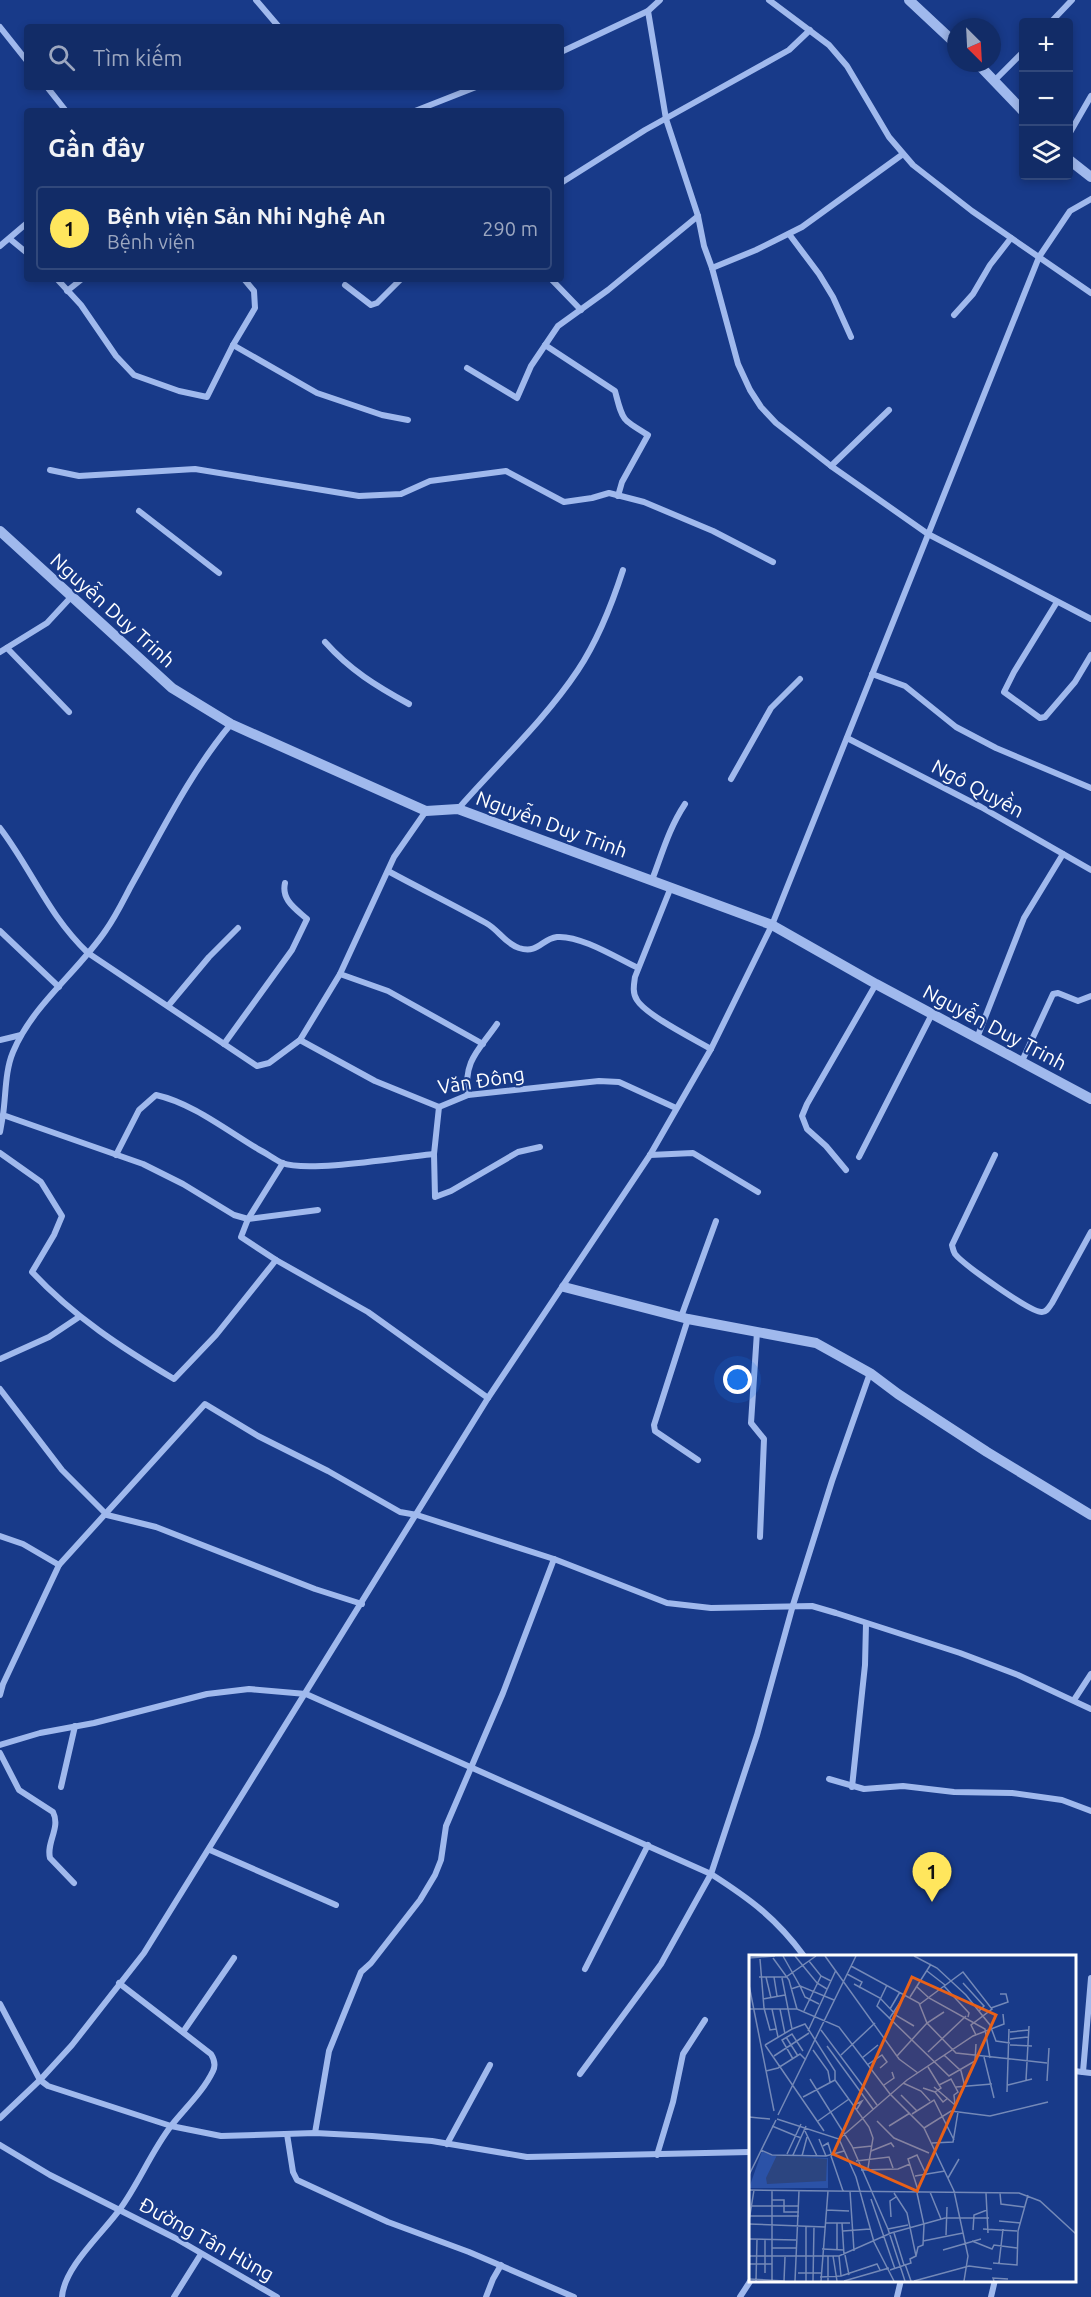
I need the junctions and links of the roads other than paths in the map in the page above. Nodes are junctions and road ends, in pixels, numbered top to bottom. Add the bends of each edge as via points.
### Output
1 (256, 0) edge
2 (660, 0) edge
3 (769, 0) edge
4 (909, 0) edge
5 (1072, 0) edge
6 (648, 11) junction
7 (1055, 18) edge
8 (276, 24) edge
9 (0, 27) edge
10 (810, 30) junction
11 (947, 36) edge
12 (564, 51) edge
13 (1019, 55) edge
14 (24, 57) edge
15 (987, 72) edge
16 (995, 80) junction
17 (49, 90) edge
18 (468, 90) edge
19 (1091, 96) edge
20 (1019, 107) edge
21 (64, 108) edge
22 (423, 108) edge
23 (666, 119) junction
24 (1073, 127) edge
25 (903, 154) junction
26 (1073, 163) edge
27 (1091, 177) edge
28 (564, 181) edge
29 (1091, 199) edge
30 (698, 216) junction
31 (24, 226) edge
32 (789, 234) junction
33 (1011, 238) junction
34 (10, 239) junction
35 (0, 246) edge
36 (24, 251) edge
37 (1039, 257) junction
38 (712, 268) junction
39 (60, 282) edge
40 (78, 282) edge
41 (246, 282) edge
42 (397, 282) edge
43 (554, 282) edge
44 (345, 285) dead end
45 (67, 291) junction
46 (1091, 293) edge
47 (581, 310) junction
48 (954, 315) dead end
49 (851, 337) dead end
50 (233, 345) junction
51 (545, 345) junction
52 (467, 368) dead end
53 (890, 410) dead end
54 (408, 420) dead end
55 (831, 466) junction
56 (50, 470) dead end
57 (618, 495) junction
58 (139, 511) dead end
59 (0, 531) edge
60 (928, 534) junction
61 (773, 562) dead end
62 (623, 570) dead end
63 (219, 573) dead end
64 (72, 596) junction
65 (1057, 602) junction
66 (1091, 619) edge
67 (325, 642) dead end
68 (7, 648) junction
69 (0, 652) edge
70 (1091, 655) edge
71 (872, 675) junction
72 (800, 679) dead end
73 (409, 704) dead end
74 (69, 712) dead end
75 (231, 724) junction
76 (847, 738) junction
77 (731, 779) dead end
78 (1091, 788) edge
79 (685, 804) dead end
80 (458, 809) junction
81 (426, 811) junction
82 (0, 829) edge
83 (1063, 854) junction
84 (1091, 870) edge
85 (388, 871) junction
86 (652, 880) junction
87 (285, 883) dead end
88 (671, 887) junction
89 (772, 925) junction
90 (238, 928) dead end
91 (0, 931) edge
92 (88, 953) junction
93 (638, 968) junction
94 (340, 974) junction
95 (876, 984) junction
96 (58, 987) junction
97 (1091, 996) edge
98 (168, 1006) junction
99 (932, 1014) junction
100 (497, 1024) dead end
101 (21, 1035) junction
102 (977, 1038) junction
103 (0, 1040) edge
104 (300, 1040) junction
105 (224, 1044) junction
106 (483, 1044) junction
107 (711, 1049) junction
108 (1022, 1061) junction
109 (468, 1095) junction
110 (1091, 1099) edge
111 (439, 1107) junction
112 (676, 1108) junction
113 (3, 1115) junction
114 (0, 1132) edge
115 (540, 1147) dead end
116 (0, 1153) edge
117 (434, 1154) junction
118 (116, 1155) junction
119 (650, 1155) junction
120 (995, 1155) dead end
121 (859, 1157) dead end
122 (283, 1163) junction
123 (846, 1170) dead end
124 (758, 1192) dead end
125 (318, 1210) dead end
126 (248, 1219) junction
127 (716, 1221) dead end
128 (1091, 1233) edge
129 (276, 1260) junction
130 (564, 1287) junction
131 (79, 1317) junction
132 (685, 1318) junction
133 (757, 1332) junction
134 (0, 1359) edge
135 (870, 1373) junction
136 (0, 1389) edge
137 (488, 1398) junction
138 (698, 1460) dead end
139 (107, 1515) junction
140 (417, 1515) junction
141 (1091, 1515) edge
142 (0, 1536) edge
143 (760, 1536) dead end
144 (554, 1559) junction
145 (59, 1565) junction
146 (362, 1604) junction
147 (793, 1605) junction
148 (866, 1624) junction
149 (1091, 1674) edge
150 (0, 1694) edge
151 (306, 1694) junction
152 (1074, 1700) junction
153 (1091, 1709) edge
154 (75, 1726) junction
155 (0, 1745) edge
156 (0, 1753) edge
157 (471, 1767) junction
158 (829, 1779) dead end
159 (61, 1787) dead end
160 (852, 1787) junction
161 (1091, 1811) edge
162 (648, 1845) junction
163 (210, 1850) junction
164 (711, 1874) junction
165 (74, 1883) dead end
166 (336, 1905) dead end
167 (803, 1955) edge
168 (234, 1958) dead end
169 (585, 1969) dead end
170 (1091, 1978) edge
171 (119, 1983) junction
172 (0, 2004) edge
173 (705, 2020) dead end
174 (183, 2032) junction
175 (490, 2065) dead end
176 (1076, 2071) edge
177 (1083, 2072) junction
178 (1091, 2073) edge
179 (580, 2074) dead end
180 (40, 2080) junction
181 (0, 2118) edge
182 (171, 2126) junction
183 (315, 2133) junction
184 (287, 2134) junction
185 (447, 2144) junction
186 (0, 2145) edge
187 (749, 2152) edge
188 (657, 2155) junction
189 (121, 2209) junction
190 (201, 2254) junction
191 (501, 2265) junction
192 (750, 2282) edge
193 (901, 2282) edge
194 (995, 2282) edge
195 (62, 2297) edge
196 (174, 2297) edge
197 (277, 2297) edge
198 (486, 2297) edge
199 (574, 2297) edge
200 (740, 2297) edge
201 (897, 2297) edge
202 (991, 2297) edge

1 - 8 street
2 - 6 street
3 - 10 street
4 - 11 street
5 - 7 street
6 - 12 street
6 - 23 street
9 - 14 street
10 - 23 street via 789,50
10 - 25 street via 847,66
13 - 16 street
15 - 16 street
16 - 20 street
17 - 21 street
18 - 22 street
19 - 24 street
23 - 28 street
23 - 30 street
25 - 32 street
25 - 33 street via 945,191
26 - 27 street
29 - 37 street via 1070,211
30 - 38 street
30 - 47 street
31 - 34 street
32 - 38 street
32 - 49 street via 833,297
33 - 37 street
33 - 48 street
34 - 35 street
34 - 36 street
37 - 46 street
37 - 60 street
38 - 55 street via 738,364 750,390 776,423
39 - 45 street
40 - 45 street
41 - 50 street via 254,291 255,308
42 - 44 street via 371,305
43 - 47 street
45 - 50 street via 88,313 116,356 142,379 207,397
47 - 51 street via 558,326
50 - 54 street via 317,393
51 - 52 street via 517,398
51 - 57 street via 615,391 622,417 648,435
53 - 55 street
55 - 60 street
56 - 57 street via 79,476 195,469 359,496 401,494 430,481 506,471 564,502 609,493
57 - 61 street via 713,531
58 - 63 street
59 - 64 street, Nguyễn Duy Trinh
60 - 65 street
60 - 71 street
62 - 80 street via 579,669
64 - 68 street via 47,623
64 - 75 street, Nguyễn Duy Trinh via 172,688
65 - 66 street
65 - 70 street via 1004,692 1032,715 1044,717 1075,682
67 - 73 street via 370,683
68 - 69 street
68 - 74 street
71 - 76 street
71 - 78 street via 905,686 956,727 996,748
72 - 77 street via 771,708
75 - 81 street, Nguyễn Duy Trinh
75 - 92 street via 196,771 106,929
76 - 83 street, Ngô Quyền
76 - 89 street
79 - 86 street via 658,858
80 - 81 street, Nguyễn Duy Trinh
80 - 86 street, Nguyễn Duy Trinh
81 - 85 street
82 - 92 street via 53,913
83 - 84 street, Ngô Quyền
83 - 102 street via 1024,918
85 - 93 street via 489,925 517,947 532,950 552,938 574,939
85 - 94 street
86 - 88 street, Nguyễn Duy Trinh
87 - 105 street via 286,900 307,919 292,950
88 - 89 street, Nguyễn Duy Trinh
88 - 93 street
89 - 95 street, Nguyễn Duy Trinh
89 - 107 street
90 - 98 street
91 - 96 street
92 - 96 street
92 - 98 street
93 - 107 street via 634,993 637,1001
94 - 104 street
94 - 106 street via 388,991
95 - 99 street, Nguyễn Duy Trinh
95 - 123 street via 802,1116 807,1129
96 - 101 street
97 - 108 street via 1078,1001 1053,994
98 - 105 street
99 - 102 street, Nguyễn Duy Trinh
99 - 121 street
100 - 106 street
101 - 103 street
101 - 113 street via 8,1069
102 - 108 street, Nguyễn Duy Trinh
104 - 105 street via 269,1063 257,1066
104 - 111 street, Văn Đông via 375,1081
106 - 109 street via 467,1067
107 - 112 street
108 - 110 street, Nguyễn Duy Trinh
109 - 111 street, Văn Đông
109 - 112 street, Văn Đông via 619,1082
111 - 117 street
112 - 119 street
113 - 114 street
113 - 118 street
115 - 117 street via 518,1152 435,1197
116 - 131 street via 41,1182 62,1216 32,1272
117 - 122 street via 302,1166
118 - 122 street via 139,1110 156,1095 189,1108
118 - 126 street via 164,1173 221,1208
119 - 124 street via 693,1153
119 - 130 street
120 - 128 street via 952,1245 963,1261 1015,1299 1043,1312 1048,1310
122 - 126 street
125 - 126 street
126 - 129 street via 241,1237
127 - 132 street
129 - 131 street via 216,1335 174,1379
129 - 137 street via 368,1311
130 - 132 street
130 - 137 street
131 - 134 street via 49,1337
132 - 133 street
132 - 138 street via 654,1425 655,1431
133 - 135 street via 816,1343
133 - 143 street via 751,1423 764,1439
135 - 141 street via 987,1452
135 - 147 street
136 - 139 street via 62,1470
137 - 140 street
139 - 140 street via 206,1404 400,1512
139 - 145 street
139 - 146 street via 156,1527
140 - 144 street
140 - 146 street
142 - 145 street
144 - 147 street via 667,1603 734,1608
144 - 157 street
145 - 150 street
146 - 151 street
147 - 148 street via 812,1606
147 - 164 street via 757,1735
148 - 152 street via 970,1656
148 - 160 street
149 - 152 street
151 - 154 street via 249,1689 207,1694
151 - 157 street
151 - 163 street
152 - 153 street
154 - 155 street
154 - 159 street
156 - 165 street via 19,1790 53,1812 57,1826 50,1858
157 - 162 street
157 - 183 street via 446,1827 441,1860 429,1887 361,1972 329,2051
158 - 160 street
160 - 161 street via 1012,1793 1062,1800
162 - 164 street
162 - 169 street
163 - 166 street
163 - 171 street via 144,1953
164 - 167 street via 772,1919
164 - 179 street via 661,1964
168 - 174 street
170 - 177 street
171 - 174 street
171 - 180 street
172 - 180 street
173 - 188 street via 683,2054
174 - 182 street via 211,2054 214,2068
175 - 185 street
176 - 177 street
177 - 178 street
180 - 181 street
180 - 182 street via 89,2101
182 - 184 street via 221,2136
182 - 189 street
183 - 184 street
183 - 185 street
184 - 191 street via 297,2180 388,2222
185 - 188 street via 527,2157
186 - 189 street, Đường Tân Hùng via 50,2175
187 - 188 street
189 - 190 street, Đường Tân Hùng
189 - 195 street via 78,2262 62,2289
190 - 196 street
190 - 197 street, Đường Tân Hùng
191 - 198 street
191 - 199 street
192 - 200 street
193 - 201 street
194 - 202 street

